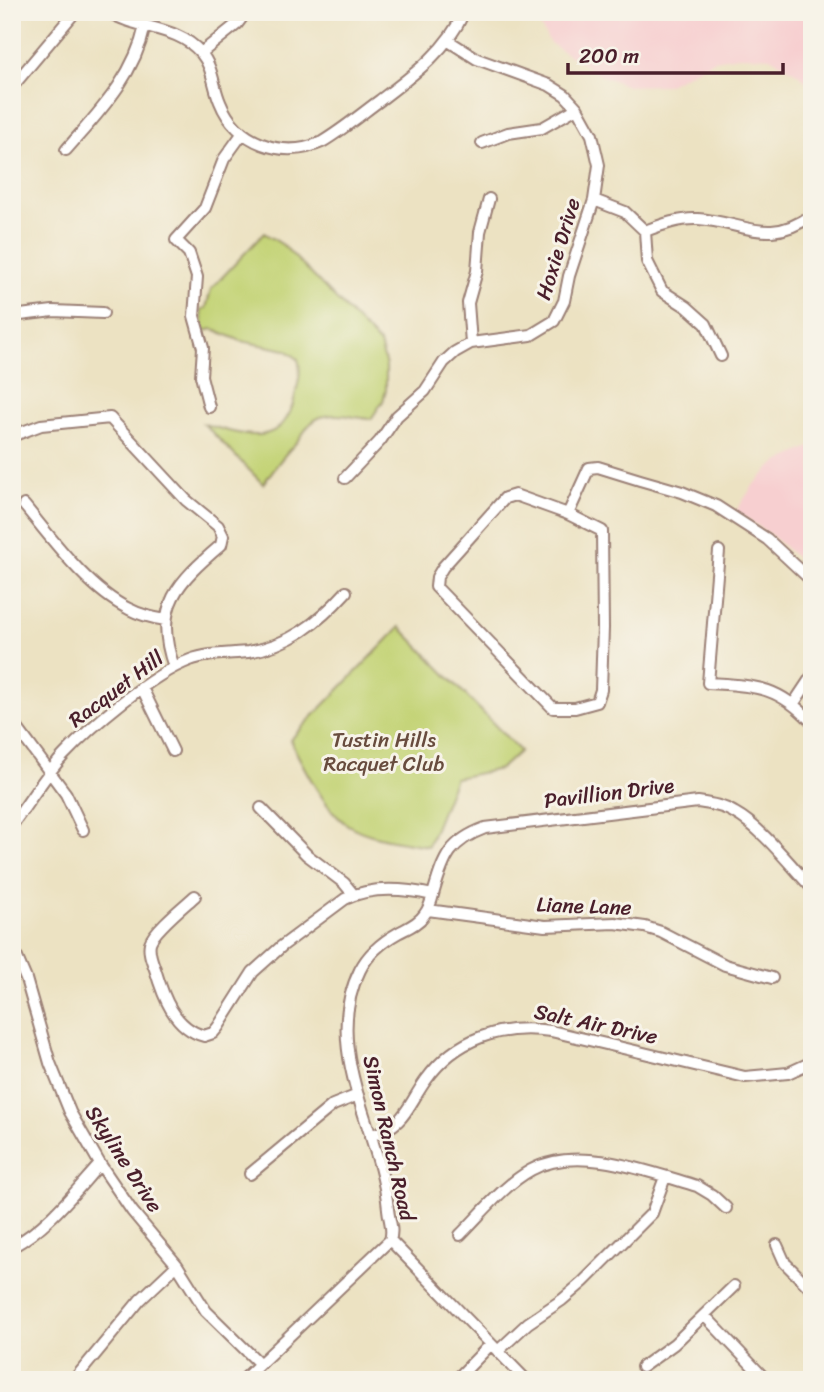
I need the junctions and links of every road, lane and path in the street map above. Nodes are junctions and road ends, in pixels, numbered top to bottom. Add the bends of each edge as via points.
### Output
1 (75, 12) edge
2 (109, 12) edge
3 (246, 12) edge
4 (458, 12) edge
5 (464, 12) edge
6 (145, 26) junction
7 (447, 40) junction
8 (201, 52) junction
9 (12, 87) edge
10 (577, 108) junction
11 (242, 134) junction
12 (481, 143) dead end
13 (66, 150) dead end
14 (489, 199) dead end
15 (594, 200) junction
16 (812, 215) edge
17 (645, 231) junction
18 (103, 313) dead end
19 (12, 316) edge
20 (471, 343) junction
21 (721, 356) dead end
22 (209, 407) dead end
23 (12, 436) edge
24 (345, 478) dead end
25 (23, 505) dead end
26 (568, 514) junction
27 (719, 551) dead end
28 (812, 581) edge
29 (346, 592) dead end
30 (166, 620) junction
31 (174, 667) junction
32 (812, 676) edge
33 (142, 688) junction
34 (794, 703) junction
35 (12, 721) edge
36 (812, 722) edge
37 (173, 751) dead end
38 (50, 773) junction
39 (261, 808) dead end
40 (12, 825) edge
41 (83, 830) dead end
42 (812, 888) edge
43 (353, 894) junction
44 (433, 895) junction
45 (195, 896) dead end
46 (428, 910) junction
47 (12, 946) edge
48 (772, 978) dead end
49 (812, 1062) edge
50 (358, 1095) junction
51 (370, 1136) junction
52 (100, 1164) junction
53 (250, 1174) dead end
54 (665, 1177) junction
55 (726, 1208) dead end
56 (460, 1235) dead end
57 (390, 1240) junction
58 (776, 1245) dead end
59 (12, 1247) edge
60 (177, 1265) junction
61 (734, 1286) dead end
62 (812, 1290) edge
63 (705, 1315) junction
64 (494, 1347) junction
65 (259, 1363) junction
66 (642, 1367) dead end
67 (74, 1380) edge
68 (243, 1380) edge
69 (456, 1380) edge
70 (526, 1380) edge
71 (766, 1380) edge

1 - 9 street
2 - 6 street
3 - 8 street
4 - 7 street
5 - 7 street
6 - 8 street via 179,36
6 - 13 street via 137,55 119,88
7 - 10 street, Hoxie Drive via 477,59 549,85
7 - 11 street via 411,76 314,146 276,149
8 - 11 street via 226,116
10 - 12 street via 542,128
10 - 15 street, Hoxie Drive via 592,135 598,165
11 - 22 street via 224,159 205,208 176,240 189,253 197,277 194,316 203,348 201,376
14 - 20 street via 468,303
15 - 17 street via 625,212
15 - 20 street, Hoxie Drive via 565,301 554,321 531,335
16 - 17 street via 774,232 694,219
17 - 21 street via 647,261 662,291 706,324
18 - 19 street via 53,311
20 - 24 street, Hoxie Drive via 443,362 425,391 397,416
23 - 30 street via 41,425 110,418 186,500 218,526 221,544 180,584
25 - 30 street via 107,594 132,611
26 - 26 street via 601,531 601,690 597,702 553,708 436,587 436,577 505,498 515,495
26 - 28 street via 589,468 598,467 716,506 767,539
27 - 34 street via 708,683 757,687
29 - 31 street, Racquet Hill via 307,629 281,644 193,658
30 - 31 street
31 - 33 street, Racquet Hill
32 - 34 street
33 - 37 street
33 - 38 street, Racquet Hill via 78,742
34 - 36 street
35 - 38 street
38 - 40 street, Racquet Hill
38 - 41 street
39 - 43 street
42 - 44 street, Pavillion Drive via 736,813 698,802 476,831 446,854
43 - 44 street via 407,890
43 - 45 street via 265,959 218,1027 204,1036 189,1029 169,1007 150,953 150,942 158,931
44 - 46 street, Pavillion Drive
46 - 48 street, Liane Lane via 545,926 615,923 645,927 725,965
46 - 50 street, Simon Ranch Road via 376,949 354,984 348,1039
47 - 52 street, Skyline Drive via 69,1112
49 - 51 street, Salt Air Drive via 788,1073 745,1077 551,1031 503,1030 474,1039 450,1054 426,1079 400,1121
50 - 51 street, Simon Ranch Road
50 - 53 street via 333,1105
51 - 57 street, Simon Ranch Road via 384,1182 393,1231
52 - 59 street via 37,1231
52 - 60 street, Skyline Drive
54 - 55 street via 697,1186
54 - 56 street via 576,1157 555,1161 517,1180
54 - 64 street via 652,1213 583,1282
57 - 64 street
57 - 65 street
58 - 62 street via 785,1263
60 - 65 street, Skyline Drive via 206,1311
60 - 67 street via 140,1300
61 - 63 street
63 - 66 street
63 - 71 street
64 - 69 street
64 - 70 street
65 - 68 street

